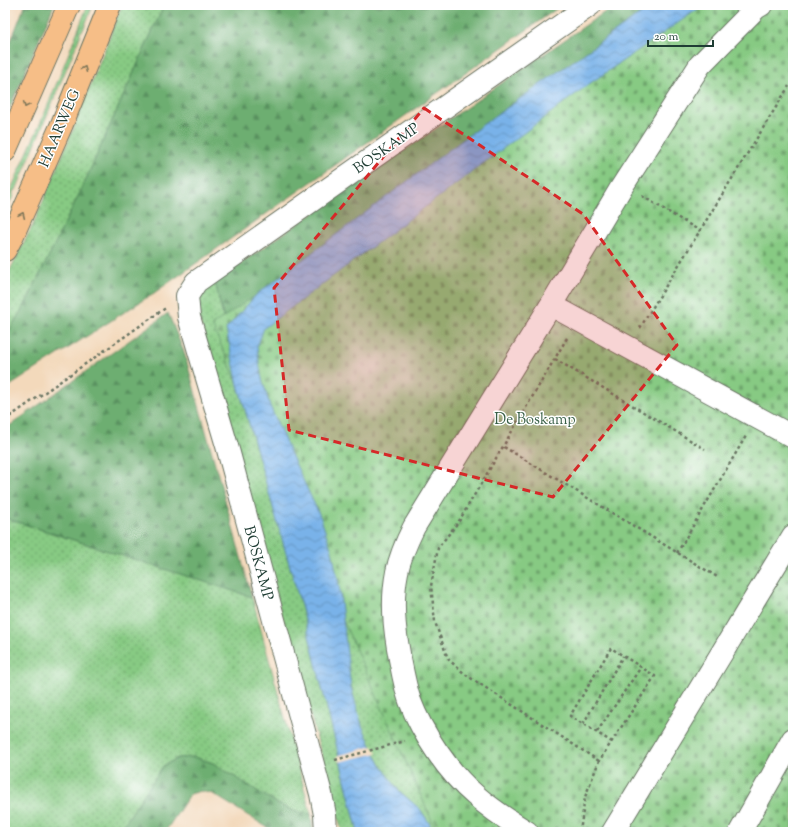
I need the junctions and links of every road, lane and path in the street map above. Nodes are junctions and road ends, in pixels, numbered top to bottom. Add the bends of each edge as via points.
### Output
1 (69, 5) edge
2 (110, 5) edge
3 (590, 5) edge
4 (761, 5) edge
5 (789, 86) dead end
6 (5, 151) edge
7 (623, 184) junction
8 (700, 231) junction
9 (5, 250) edge
10 (187, 296) junction
11 (551, 305) junction
12 (578, 320) junction
13 (628, 347) junction
14 (555, 359) junction
15 (757, 418) junction
16 (5, 420) edge
17 (793, 438) edge
18 (504, 447) junction
19 (705, 449) dead end
20 (793, 536) edge
21 (678, 553) junction
22 (719, 578) dead end
23 (623, 656) junction
24 (641, 667) junction
25 (583, 724) junction
26 (597, 732) junction
27 (793, 739) edge
28 (612, 742) junction
29 (381, 748) dead end
30 (332, 760) dead end
31 (599, 761) junction
32 (793, 823) edge
33 (326, 832) edge
34 (527, 832) edge
35 (580, 832) edge
36 (613, 832) edge
37 (740, 832) edge
38 (787, 832) edge

1 -> 6 main road
9 -> 2 main road, HAARWEG via 62,124
3 - 10 street, BOSKAMP via 196,282
4 - 7 street via 700,65
5 - 8 path
7 - 8 path
7 - 11 street
8 - 13 path
10 - 16 path via 172,303
10 - 33 street, BOSKAMP via 189,317 227,446 321,794
11 - 12 street
11 - 34 street via 414,526 397,572 393,608 396,642 409,700 426,735 446,764 474,795
12 - 13 street
12 - 14 path
13 - 15 street
14 - 18 path
14 - 19 path
15 - 17 street
15 - 21 path
18 - 21 path
18 - 31 path via 459,521 438,548 431,586 436,622 448,659 466,676
20 - 36 street
21 - 22 path
23 - 24 path
23 - 25 path
23 - 25 path via 611,648 574,709 570,716
24 - 26 path
24 - 28 path via 655,676
25 - 26 path
26 - 28 path
27 - 37 street
28 - 31 path
29 - 30 path
31 - 35 path via 585,796
32 - 38 path

